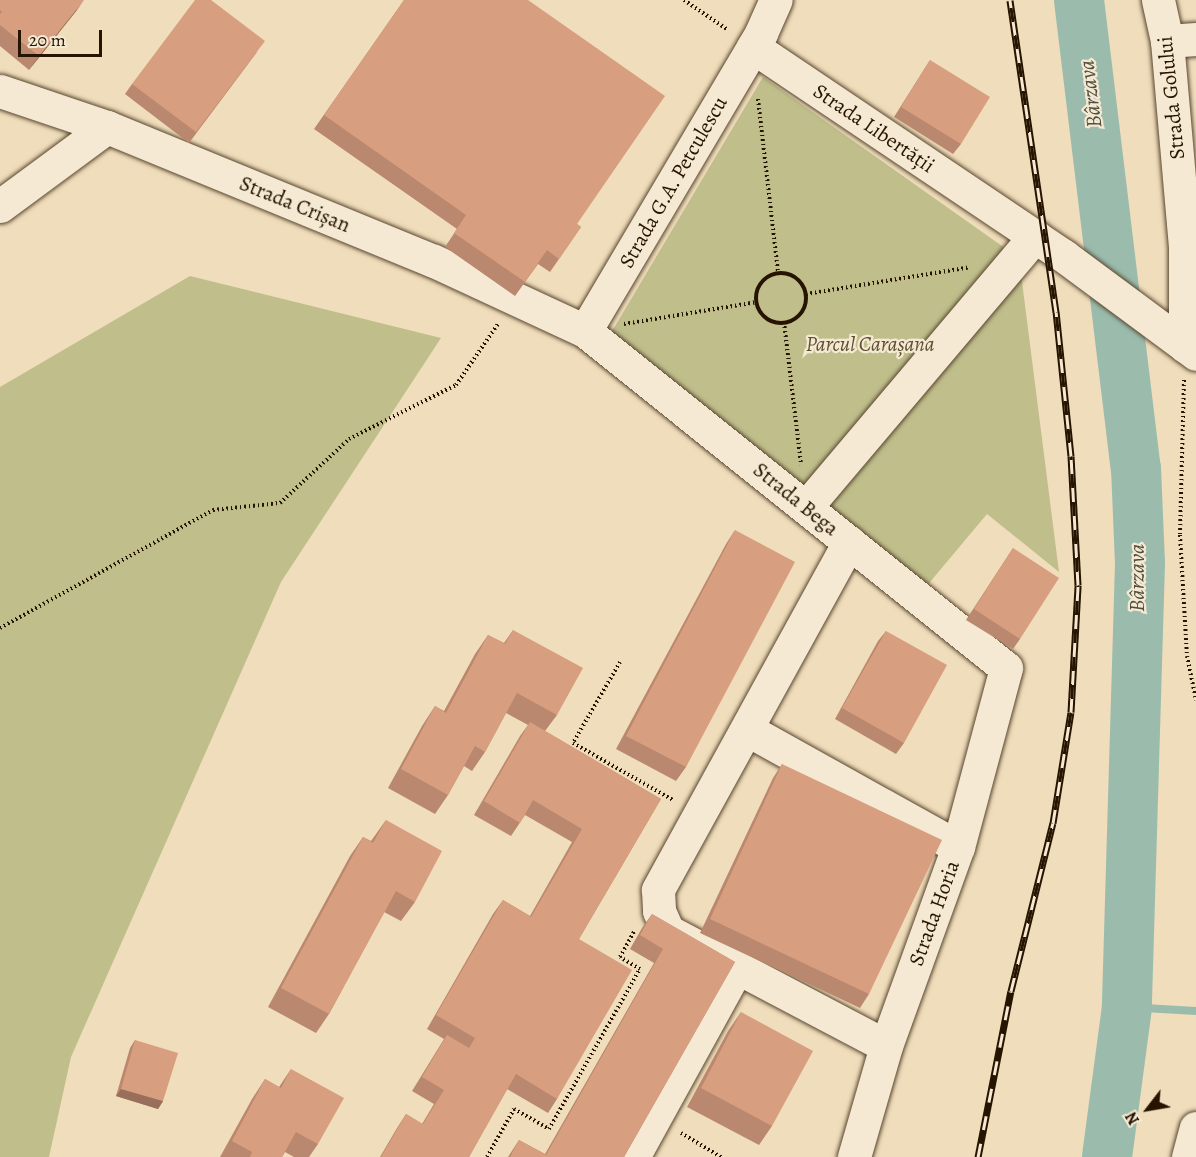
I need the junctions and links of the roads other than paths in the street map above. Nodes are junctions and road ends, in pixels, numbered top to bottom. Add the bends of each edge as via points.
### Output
1 (776, 0) edge
2 (1158, 0) edge
3 (757, 40) junction
4 (1181, 40) edge
5 (0, 91) edge
6 (108, 127) junction
7 (0, 206) edge
8 (1025, 248) junction
9 (585, 331) junction
10 (1184, 344) edge
11 (806, 507) junction
12 (849, 542) junction
13 (1006, 668) joint
14 (747, 730) junction
15 (958, 847) junction
16 (737, 968) junction
17 (886, 1046) junction
18 (1196, 1128) edge
19 (633, 1157) edge
20 (854, 1157) edge
21 (1188, 1157) edge

1 - 3 street, Strada G.A. Petculescu
2 - 4 street, Strada Golului
3 - 8 street, Strada Libertății
3 - 9 street, Strada G.A. Petculescu
4 - 10 street, Strada Golului
5 - 6 street, Strada Crișan
6 - 7 street
6 - 9 street, Strada Crișan via 434,261
8 - 10 street, Strada Libertății via 1064,256
8 - 11 street
9 - 11 street, Strada Bega
11 - 12 street, Strada Bega
12 - 13 street, Strada Bega
12 - 14 street
13 - 15 street, Strada Horia
14 - 15 street
14 - 16 street via 658,890 659,911 668,931
15 - 17 street, Strada Horia
16 - 17 street
16 - 19 street
17 - 20 street, Strada Horia
18 - 21 street

